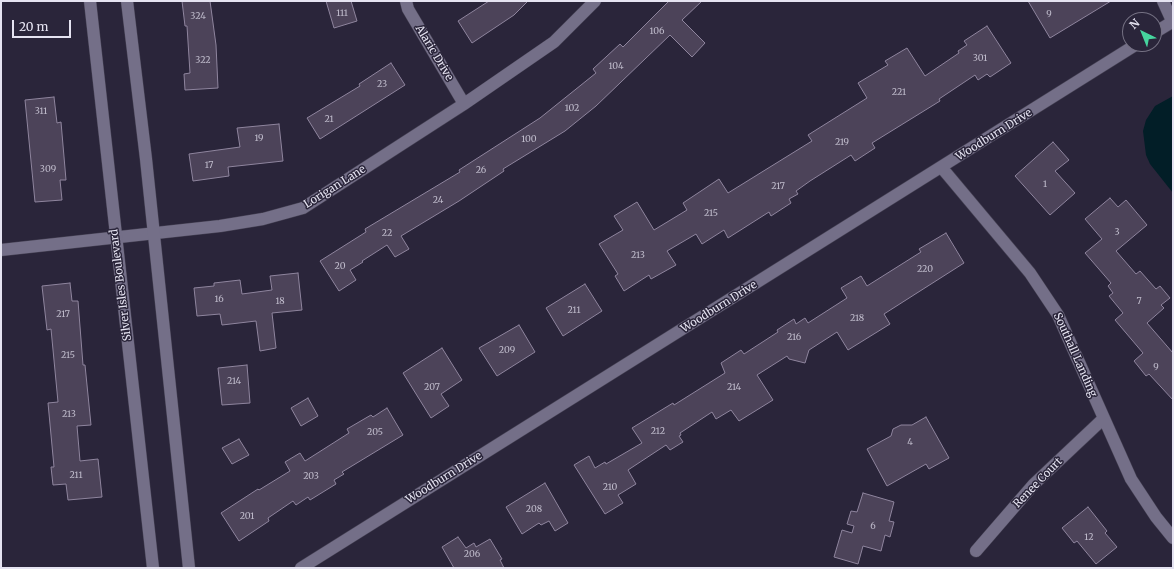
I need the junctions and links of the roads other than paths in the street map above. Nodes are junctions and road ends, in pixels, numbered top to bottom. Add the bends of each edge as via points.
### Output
1 (90, 1) edge
2 (127, 1) edge
3 (406, 1) edge
4 (595, 1) edge
5 (1163, 1) edge
6 (1173, 22) edge
7 (1162, 28) edge
8 (1124, 52) edge
9 (464, 104) junction
10 (942, 168) junction
11 (153, 235) junction
12 (116, 238) junction
13 (1, 250) edge
14 (1104, 419) junction
15 (1173, 538) edge
16 (976, 551) dead end
17 (153, 568) edge
18 (189, 568) edge
19 (301, 568) edge

1 - 12 street, Silver Isles Boulevard
2 - 11 street
3 - 9 street, Alaric Drive via 408,9
4 - 9 street, Lorigan Lane via 554,42
5 - 6 street
6 - 7 street
8 - 10 street, Woodburn Drive
9 - 11 street, Lorigan Lane via 303,208 263,219
10 - 14 street, Southall Landing via 1030,273 1058,315
10 - 19 street, Woodburn Drive
11 - 12 street, Lorigan Lane
11 - 18 street
12 - 13 street, Lorigan Lane
12 - 17 street, Silver Isles Boulevard
14 - 15 street, Southall Landing via 1131,479
14 - 16 street, Renee Court via 1034,484

